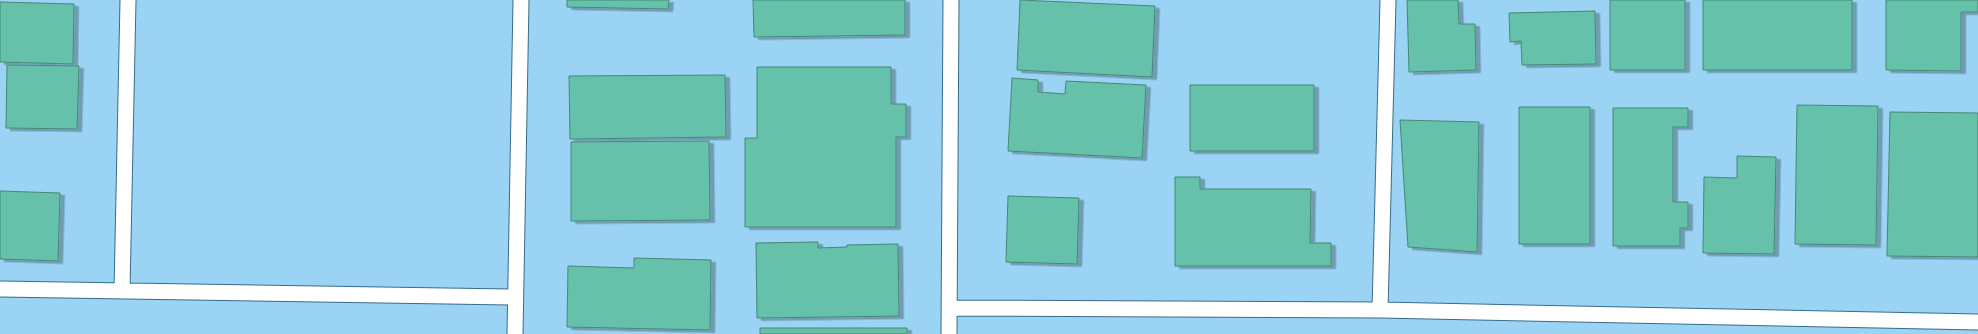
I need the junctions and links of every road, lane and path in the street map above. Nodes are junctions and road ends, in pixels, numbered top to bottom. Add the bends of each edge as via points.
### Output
1 (128, 0) edge
2 (521, 0) edge
3 (951, 0) edge
4 (1388, 0) edge
5 (0, 289) edge
6 (122, 290) junction
7 (515, 297) junction
8 (950, 308) junction
9 (1380, 310) junction
10 (1978, 322) edge
11 (515, 334) edge
12 (949, 334) edge

1 - 6 lane
2 - 7 lane
3 - 8 lane
4 - 9 lane
5 - 6 lane
6 - 7 lane
7 - 11 lane
8 - 9 lane
8 - 12 lane
9 - 10 lane

